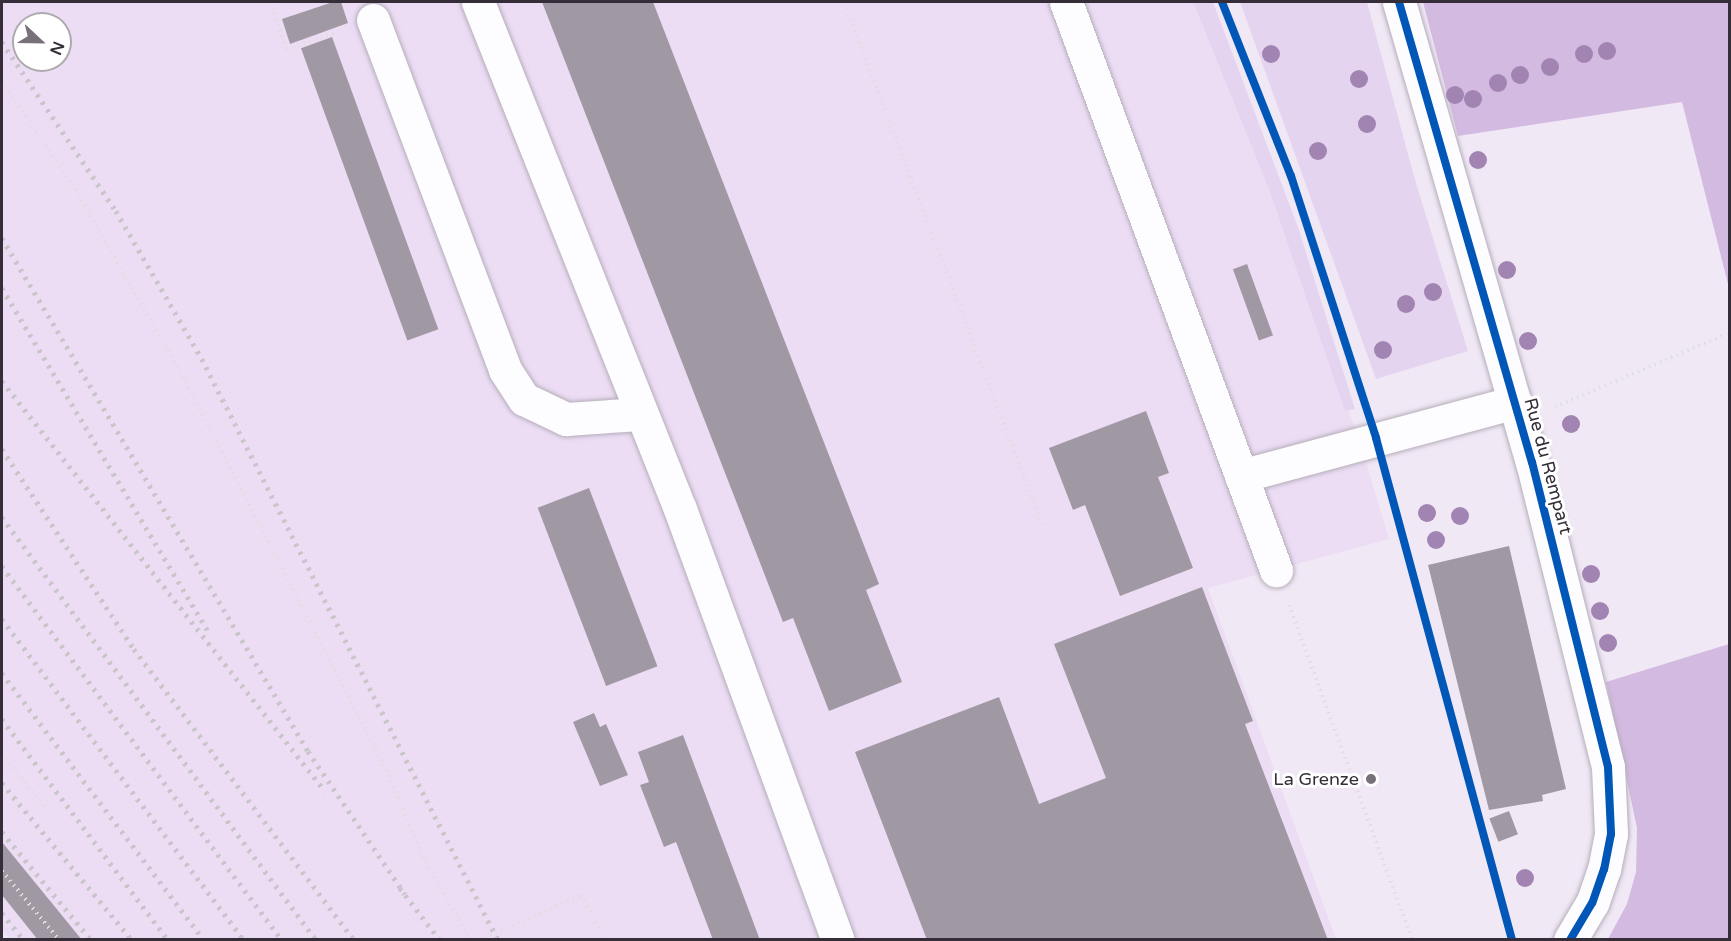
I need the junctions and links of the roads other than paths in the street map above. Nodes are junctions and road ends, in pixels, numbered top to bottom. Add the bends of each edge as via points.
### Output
1 (478, 2) edge
2 (1066, 2) edge
3 (1399, 2) edge
4 (373, 20) road end
5 (1517, 412) junction
6 (640, 414) junction
7 (1241, 476) junction
8 (1276, 570) road end
9 (838, 939) edge
10 (1570, 939) edge

1 - 6 street
2 - 7 street
3 - 5 street, Rue du Rempart
4 - 6 street via 506,370 524,399 566,419
5 - 7 street
5 - 10 street, Rue du Rempart via 1608,767 1611,834 1604,869 1592,903
6 - 9 street
7 - 8 street

